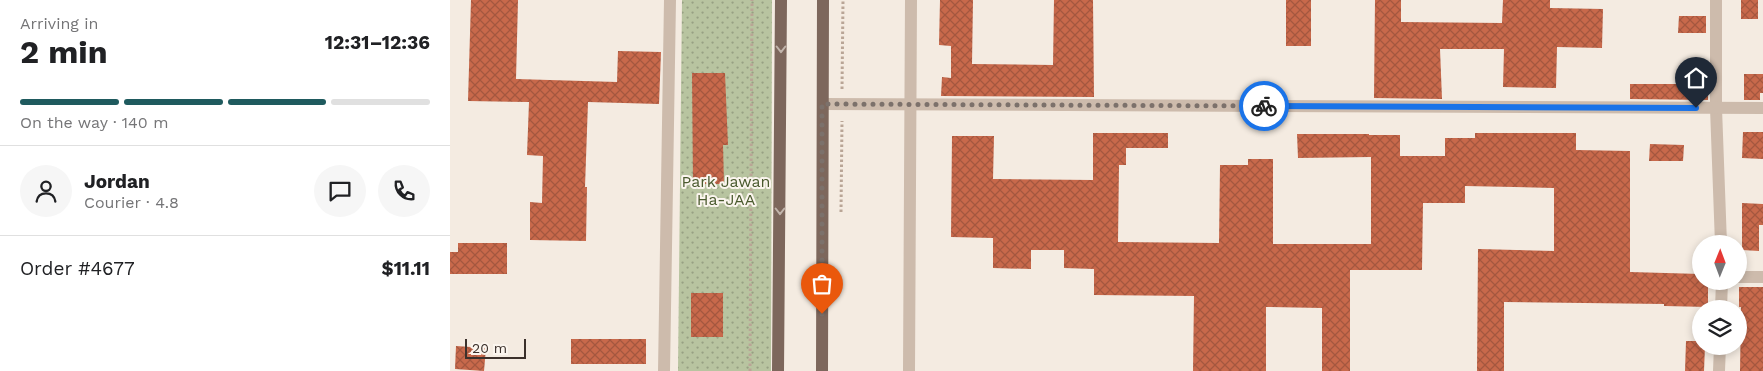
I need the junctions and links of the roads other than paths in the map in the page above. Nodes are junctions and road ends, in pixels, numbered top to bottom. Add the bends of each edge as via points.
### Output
1 (670, 0) edge
2 (781, 0) edge
3 (823, 0) edge
4 (911, 0) edge
5 (1716, 0) edge
6 (822, 104) junction
7 (911, 104) junction
8 (1716, 108) junction
9 (1763, 108) edge
10 (1721, 235) edge
11 (1748, 277) edge
12 (1763, 277) edge
13 (1720, 355) edge
14 (664, 371) edge
15 (778, 371) edge
16 (822, 371) edge
17 (909, 371) edge
18 (1720, 371) edge

1 - 14 street
2 -> 15 main road
3 - 6 main road
4 - 7 street
5 - 8 street
6 - 7 street
6 - 16 main road
7 - 8 street
7 - 17 street
8 - 9 street
8 - 10 street
11 - 12 street
13 - 18 street

